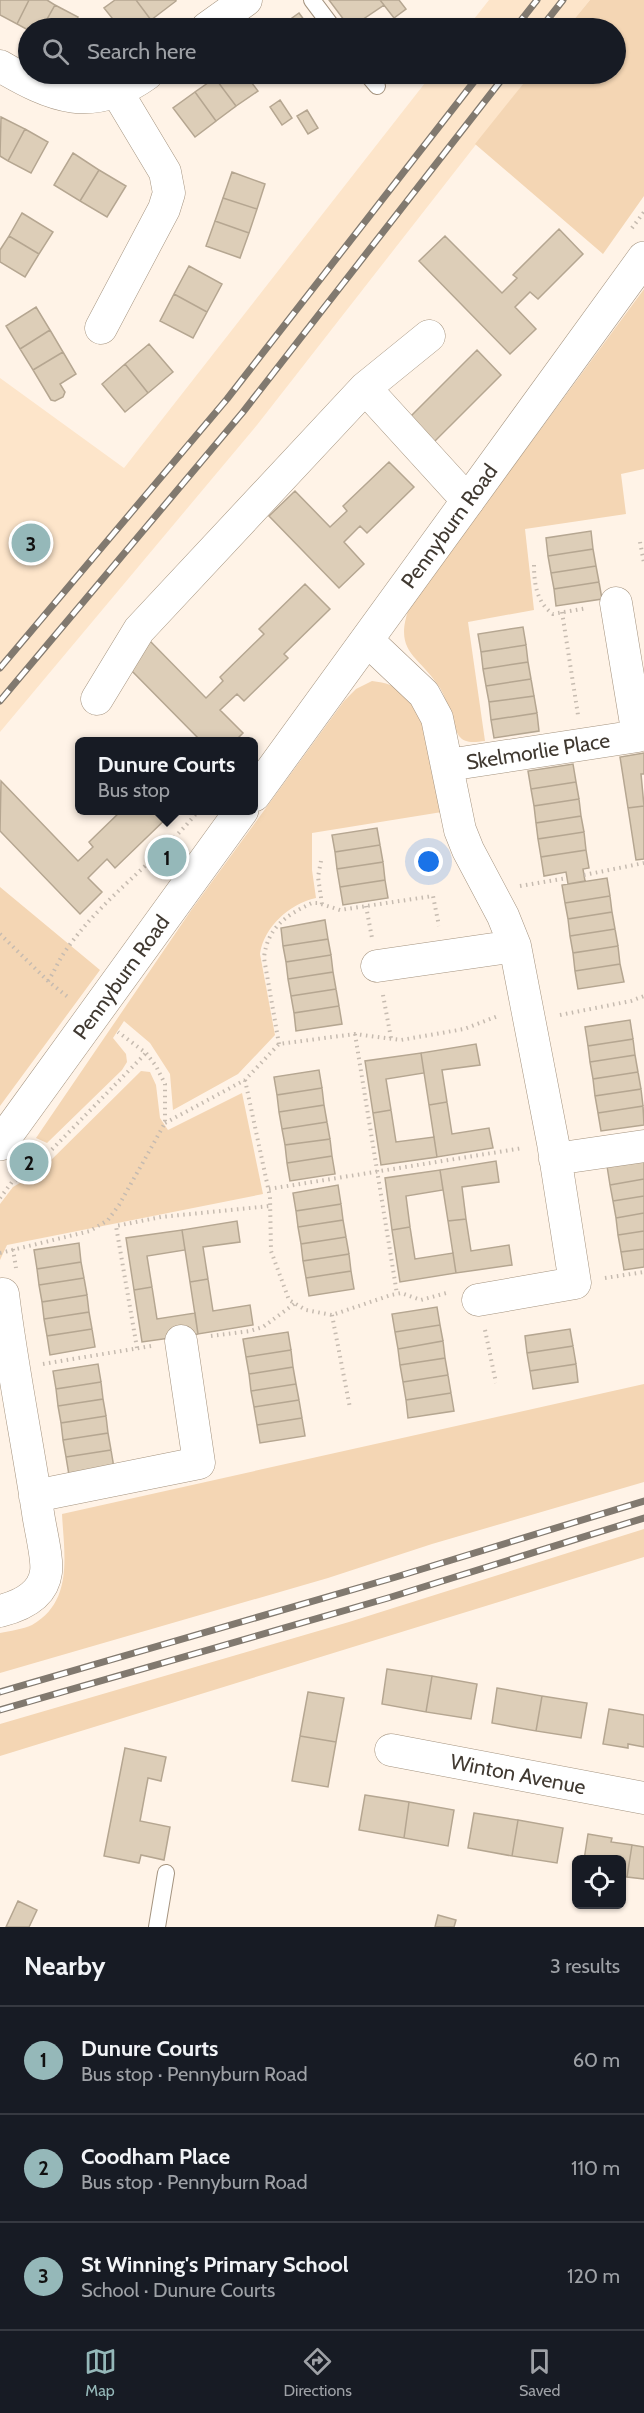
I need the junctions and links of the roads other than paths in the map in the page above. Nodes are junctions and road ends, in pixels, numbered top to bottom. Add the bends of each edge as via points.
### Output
1 (246, 0) edge
2 (312, 0) edge
3 (221, 18) edge
4 (326, 18) edge
5 (0, 66) edge
6 (18, 76) edge
7 (32, 84) edge
8 (130, 84) edge
9 (117, 92) junction
10 (644, 258) edge
11 (101, 328) dead end
12 (429, 336) dead end
13 (365, 388) junction
14 (468, 501) junction
15 (616, 603) road end
16 (367, 640) junction
17 (97, 699) dead end
18 (448, 765) junction
19 (258, 790) edge
20 (238, 815) edge
21 (515, 946) junction
22 (377, 966) dead end
23 (0, 1144) edge
24 (644, 1146) edge
25 (554, 1151) junction
26 (3, 1294) dead end
27 (478, 1300) road end
28 (181, 1341) road end
29 (35, 1496) junction
30 (0, 1611) edge
31 (391, 1750) dead end
32 (644, 1798) edge
33 (166, 1874) dead end
34 (157, 1927) edge

1 - 3 street
2 - 4 lane
5 - 6 street
7 - 9 street via 66,96 93,98
8 - 9 street
9 - 11 street via 165,172 169,193
10 - 14 street, Pennyburn Road
12 - 13 street
13 - 14 street
13 - 17 street via 138,630
14 - 16 street, Pennyburn Road
15 - 18 street, Skelmorlie Place via 638,736
16 - 18 street, Skelmorlie Place via 424,694 437,718
16 - 19 street, Pennyburn Road
18 - 21 street, Skelmorlie Place via 460,830
20 - 23 street, Pennyburn Road
21 - 22 street
21 - 25 street, Skelmorlie Place
24 - 25 street
25 - 27 street, Skelmorlie Place via 575,1283
26 - 29 street
28 - 29 street via 199,1462
29 - 30 street via 46,1573 38,1590 22,1605
31 - 32 street, Winton Avenue
33 - 34 lane

